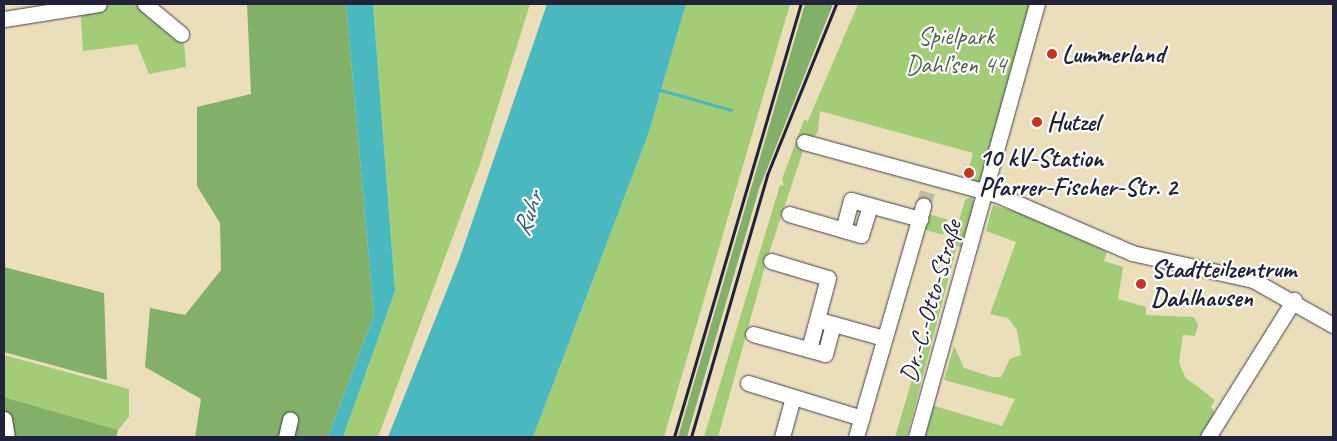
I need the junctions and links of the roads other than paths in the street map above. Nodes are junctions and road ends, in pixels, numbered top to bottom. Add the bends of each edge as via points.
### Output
1 (100, 4) edge
2 (145, 4) edge
3 (1037, 4) edge
4 (4, 19) edge
5 (180, 34) dead end
6 (804, 142) dead end
7 (988, 192) junction
8 (789, 214) dead end
9 (771, 261) dead end
10 (1294, 300) junction
11 (817, 319) junction
12 (833, 324) junction
13 (1333, 325) edge
14 (753, 334) dead end
15 (884, 338) junction
16 (809, 349) junction
17 (748, 383) dead end
18 (794, 398) junction
19 (862, 418) junction
20 (4, 419) edge
21 (290, 419) dead end
22 (7, 437) edge
23 (286, 437) edge
24 (782, 437) edge
25 (856, 437) edge
26 (916, 437) edge
27 (1208, 437) edge

1 - 4 street
2 - 5 street
3 - 7 street, Dr.-C.-Otto-Straße
6 - 7 street via 930,183
7 - 10 street via 1115,248 1253,280
7 - 26 street, Dr.-C.-Otto-Straße
8 - 15 street via 843,230 851,200 922,213
9 - 11 street via 828,278
10 - 13 street
10 - 27 street
11 - 12 street
11 - 16 street
12 - 15 street
12 - 16 street via 825,354
14 - 16 street
15 - 19 street
17 - 18 street
18 - 19 street
18 - 24 street
19 - 25 street
20 - 22 street
21 - 23 street

